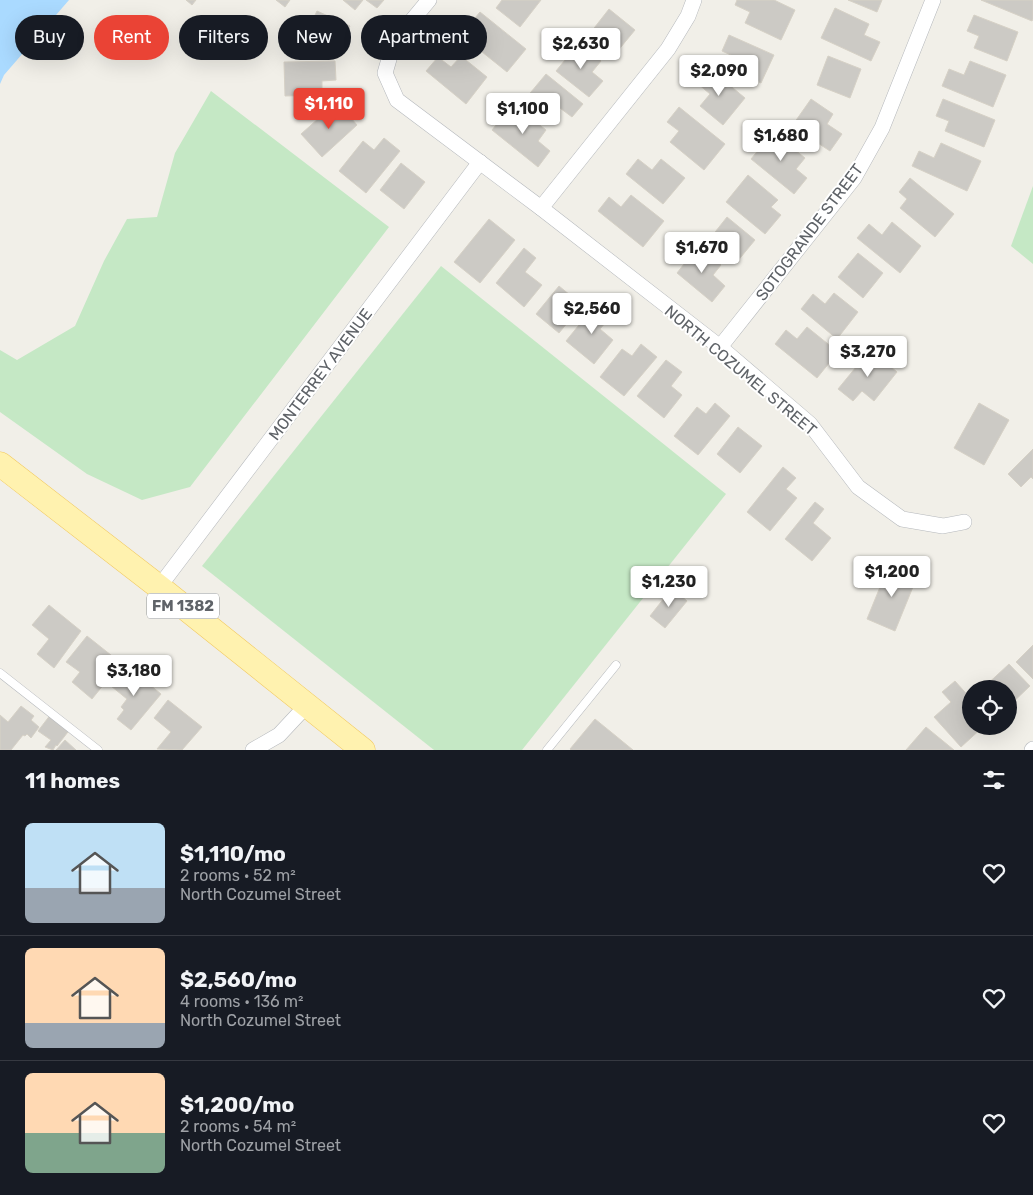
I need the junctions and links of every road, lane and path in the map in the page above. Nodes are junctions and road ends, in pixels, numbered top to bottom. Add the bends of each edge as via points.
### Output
1 (429, 0) edge
2 (694, 0) edge
3 (933, 0) edge
4 (480, 162) junction
5 (542, 208) junction
6 (720, 347) junction
7 (0, 464) edge
8 (964, 522) dead end
9 (159, 587) junction
10 (616, 665) dead end
11 (0, 673) edge
12 (306, 705) junction
13 (98, 750) edge
14 (253, 750) edge
15 (364, 750) edge
16 (547, 750) edge

1 - 4 street, NORTH COZUMEL STREET via 394,42 385,73 397,100
2 - 5 street via 668,49
3 - 6 street, SOTOGRANDE STREET via 882,128 854,178
4 - 5 street, NORTH COZUMEL STREET
4 - 9 street, MONTERREY AVENUE
5 - 6 street, NORTH COZUMEL STREET
6 - 8 street, NORTH COZUMEL STREET via 810,424 858,487 902,519 943,526
7 - 9 main road, FM 1382
9 - 12 main road, FM 1382
10 - 16 lane
11 - 13 lane
12 - 14 street via 279,734
12 - 15 main road, FM 1382

